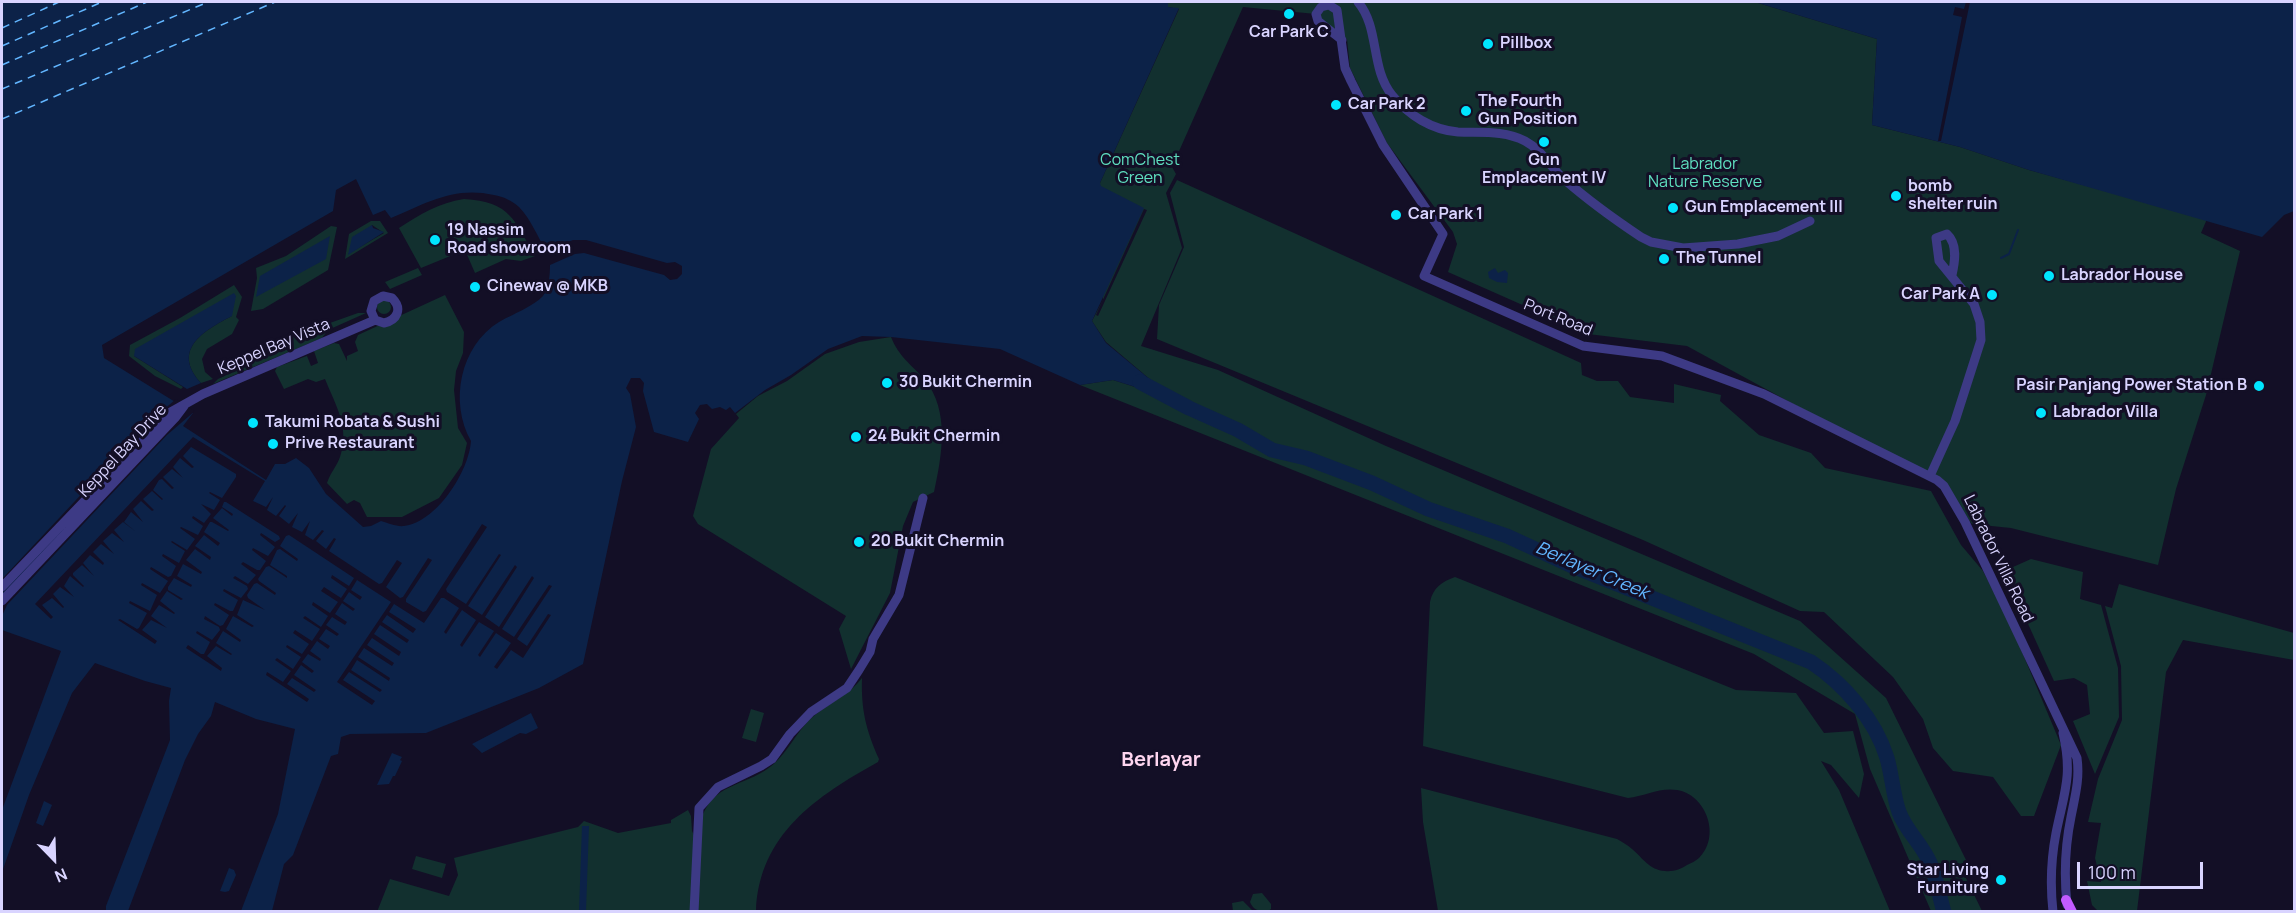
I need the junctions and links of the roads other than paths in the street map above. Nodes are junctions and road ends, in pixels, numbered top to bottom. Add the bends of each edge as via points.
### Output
1 (1358, 2) edge
2 (1338, 16) junction
3 (1326, 27) junction
4 (1342, 40) junction
5 (1810, 221) dead end
6 (1952, 275) dead end
7 (375, 320) dead end
8 (185, 405) junction
9 (1930, 476) junction
10 (923, 498) dead end
11 (2, 587) edge
12 (2, 601) edge
13 (2062, 729) junction
14 (2069, 830) junction
15 (2057, 831) junction
16 (2069, 908) edge
17 (694, 912) edge
18 (2053, 912) edge

1 - 5 street via 1368,17 1377,64 1391,94 1410,112 1432,126 1457,132 1495,133 1528,142 1562,178 1612,219 1650,242 1683,248 1738,244 1778,236
2 - 3 street via 1334,24
2 - 3 street via 1331,5 1321,7 1317,19
2 - 4 street, Port Road
3 - 4 street
4 - 9 street, Port Road via 1345,68 1372,125 1443,234 1424,276 1583,346 1662,356 1711,372
6 - 9 street via 1974,304 1981,340 1955,421
7 - 8 street, Keppel Bay Vista
8 - 11 street, Keppel Bay Drive via 150,431
8 - 12 street, Keppel Bay Drive
9 - 13 street, Labrador Villa Road via 1944,486 1965,522
10 - 17 street via 899,595 847,688 811,712 772,759 718,787 699,808
13 - 14 street, Labrador Villa Road via 2071,742 2079,774
13 - 15 street, Labrador Villa Road via 2068,785
14 - 15 street via 2065,822
14 - 16 street, Labrador Villa Road via 2065,874
15 - 18 street, Labrador Villa Road via 2050,889

